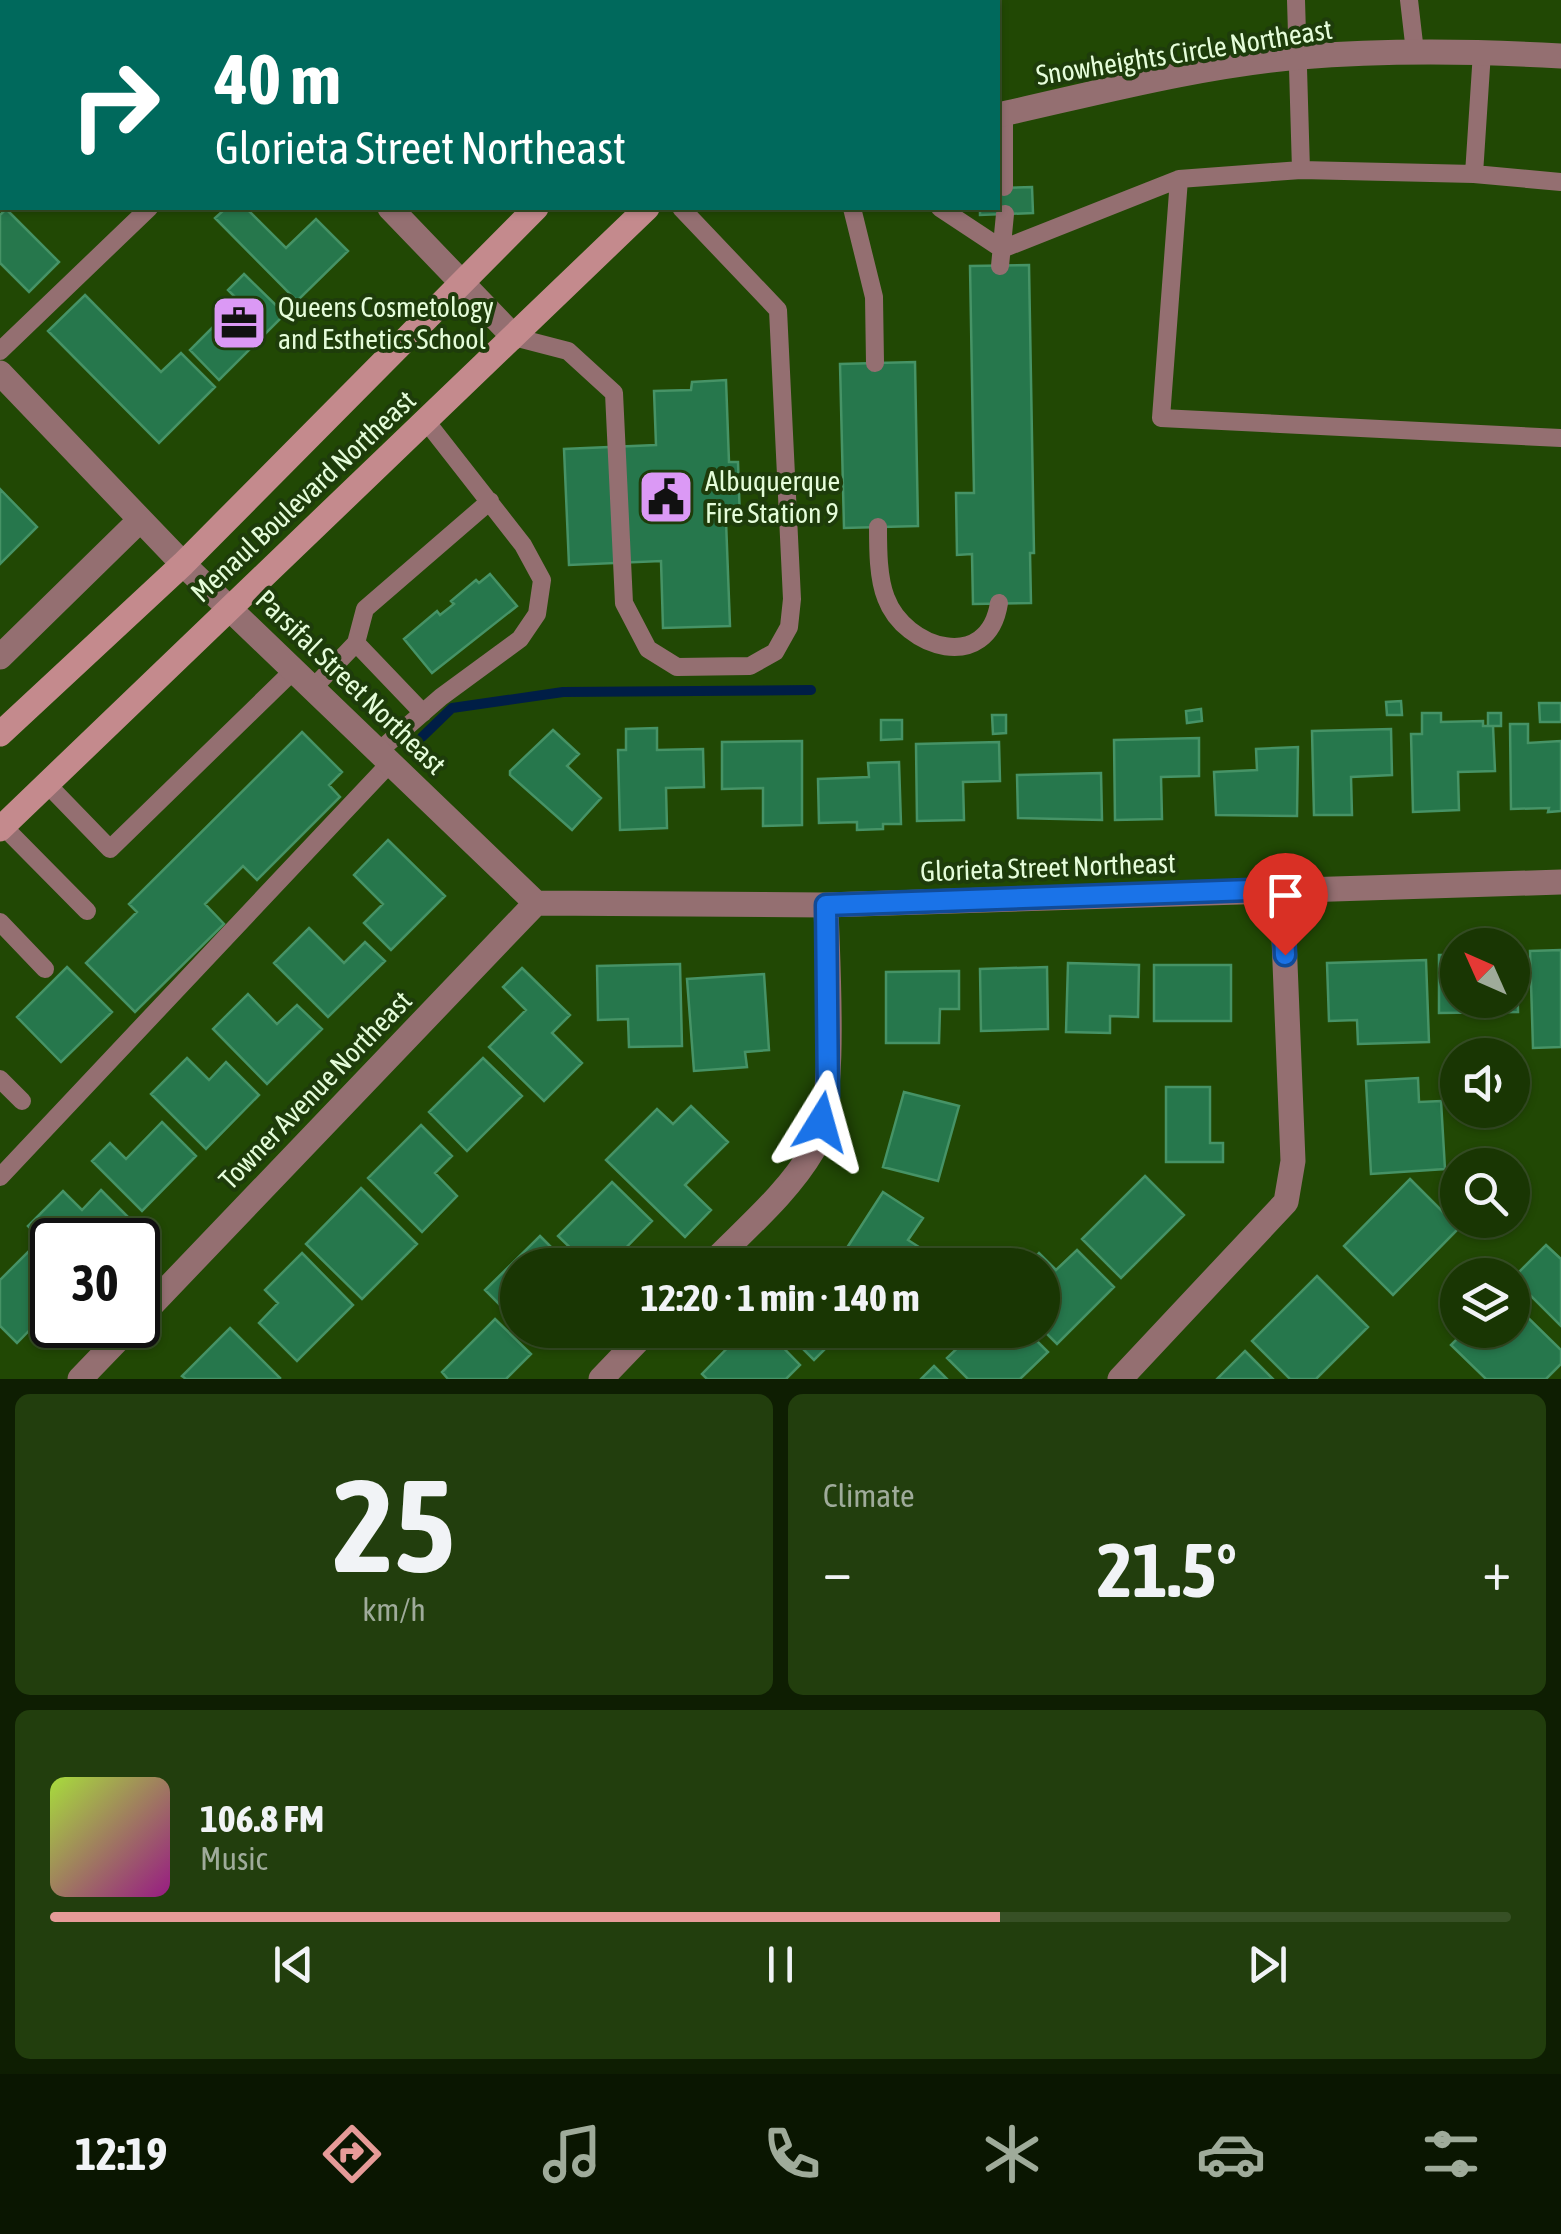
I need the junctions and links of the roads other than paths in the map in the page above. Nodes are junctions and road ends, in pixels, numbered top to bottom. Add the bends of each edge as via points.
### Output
1 (1296, 0) edge
2 (1409, 0) edge
3 (1415, 52) junction
4 (1482, 52) junction
5 (1561, 56) edge
6 (1298, 58) junction
7 (1001, 114) edge
8 (1301, 170) junction
9 (1474, 174) junction
10 (1179, 179) junction
11 (1561, 182) edge
12 (1004, 188) dead end
13 (147, 210) edge
14 (392, 210) edge
15 (534, 210) edge
16 (645, 210) edge
17 (684, 210) edge
18 (852, 210) edge
19 (942, 210) edge
20 (1005, 214) dead end
21 (1001, 257) junction
22 (460, 284) junction
23 (514, 337) junction
24 (0, 351) edge
25 (875, 363) dead end
26 (0, 374) edge
27 (426, 421) junction
28 (1561, 438) edge
29 (490, 501) junction
30 (140, 520) junction
31 (878, 527) dead end
32 (183, 564) junction
33 (999, 603) dead end
34 (229, 608) junction
35 (356, 643) junction
36 (0, 657) edge
37 (304, 678) junction
38 (424, 713) junction
39 (0, 734) edge
40 (386, 756) junction
41 (47, 784) junction
42 (1, 828) edge
43 (1561, 882) edge
44 (1282, 889) junction
45 (536, 903) junction
46 (826, 905) junction
47 (88, 911) dead end
48 (0, 922) edge
49 (46, 969) dead end
50 (0, 1079) edge
51 (22, 1101) dead end
52 (0, 1177) edge
53 (726, 1248) edge
54 (160, 1296) edge
55 (110, 1348) edge
56 (631, 1348) edge
57 (80, 1379) edge
58 (601, 1379) edge
59 (1120, 1379) edge

1 - 6 lane
2 - 3 lane
3 - 4 street, Snowheights Circle Northeast
3 - 6 street, Snowheights Circle Northeast
4 - 5 street, Snowheights Circle Northeast
4 - 9 lane
6 - 7 street, Snowheights Circle Northeast via 1100,90
6 - 8 lane
7 - 12 lane
8 - 9 lane
8 - 10 lane
9 - 11 lane
10 - 21 lane
10 - 28 lane via 1162,418
13 - 24 lane
14 - 22 street
15 - 22 main road, Menaul Boulevard Northeast
16 - 23 main road, Menaul Boulevard Northeast
17 - 23 lane via 778,310 792,600 775,652 750,666 677,667 648,649 624,602 614,394 568,351
18 - 25 lane via 874,297
19 - 21 lane
20 - 21 lane
22 - 23 street
22 - 32 main road, Menaul Boulevard Northeast
23 - 27 main road, Menaul Boulevard Northeast
26 - 30 street, Parsifal Street Northeast
27 - 29 lane
27 - 34 main road, Menaul Boulevard Northeast
29 - 35 lane via 365,609
29 - 38 lane via 542,580 537,614 520,639
30 - 32 street, Parsifal Street Northeast
30 - 36 street
31 - 33 lane via 886,600 909,629 942,647 966,648 985,636
32 - 34 street, Parsifal Street Northeast
32 - 39 main road, Menaul Boulevard Northeast
34 - 37 street, Parsifal Street Northeast
34 - 41 main road, Menaul Boulevard Northeast
35 - 37 lane
35 - 38 lane
37 - 40 street, Parsifal Street Northeast
37 - 41 lane via 110,849
38 - 40 lane
40 - 45 street, Parsifal Street Northeast
40 - 52 lane
41 - 42 main road, Menaul Boulevard Northeast
42 - 47 lane
43 - 44 street, Glorieta Street Northeast
44 - 46 street, Glorieta Street Northeast
44 - 59 street via 1294,1161 1286,1202
45 - 46 street, Glorieta Street Northeast
45 - 54 street, Towner Avenue Northeast
46 - 53 street via 828,1096 814,1148
48 - 49 lane
50 - 51 lane
55 - 57 street
56 - 58 street

